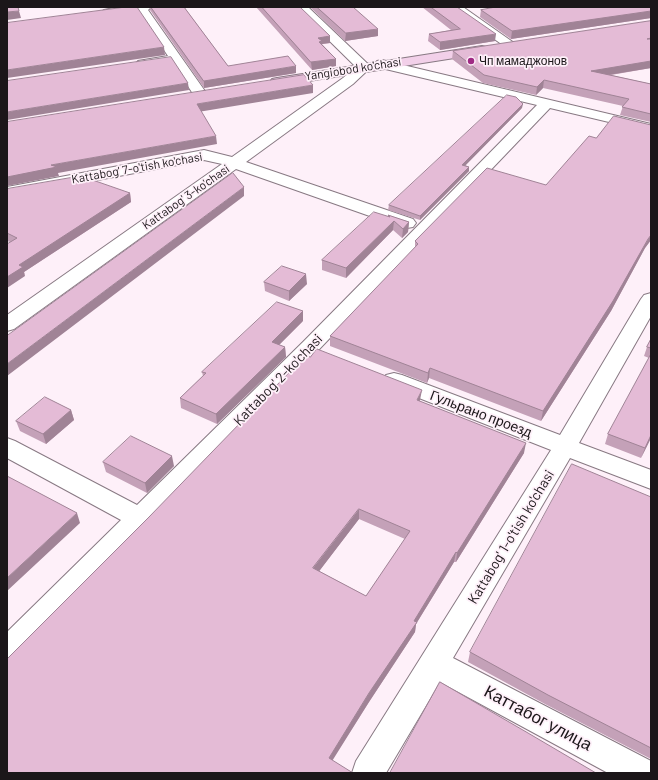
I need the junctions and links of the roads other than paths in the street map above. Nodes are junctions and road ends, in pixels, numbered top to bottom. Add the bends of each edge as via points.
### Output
1 (141, 7) edge
2 (144, 7) edge
3 (301, 7) edge
4 (460, 10) edge
5 (480, 12) dead end
6 (94, 14) edge
7 (526, 43) edge
8 (511, 45) junction
9 (176, 59) junction
10 (382, 64) junction
11 (130, 66) edge
12 (364, 67) junction
13 (262, 84) edge
14 (216, 92) edge
15 (200, 94) junction
16 (184, 97) edge
17 (546, 104) junction
18 (651, 128) edge
19 (236, 162) junction
20 (7, 192) edge
21 (423, 229) junction
22 (651, 298) edge
23 (7, 325) edge
24 (310, 347) junction
25 (332, 356) edge
26 (376, 373) edge
27 (7, 447) edge
28 (566, 447) junction
29 (651, 480) edge
30 (141, 519) junction
31 (7, 652) edge
32 (435, 664) junction
33 (368, 773) edge
34 (641, 773) edge

1 - 2 street
1 - 6 street
1 - 9 street
3 - 12 street
4 - 5 street
4 - 8 street
7 - 8 street, Yangiobod ko'chasi
8 - 10 street, Yangiobod ko'chasi
9 - 11 street
9 - 15 street
10 - 12 street, Yangiobod ko'chasi
10 - 17 street
12 - 13 street, Yangiobod ko'chasi
12 - 19 street, Kattabog' 3-ko'chasi
14 - 15 street
15 - 16 street
17 - 18 street
17 - 21 street, Kattabog' 2-ko'chasi
19 - 20 street, Kattabog' 7-o'tish ko'chasi via 204,155
19 - 21 street, Kattabog' 7-o'tish ko'chasi via 252,170
19 - 23 street, Kattabog' 3-ko'chasi
21 - 24 street, Kattabog' 2-ko'chasi
22 - 28 street, Kattabog' 1-o'tish ko'chasi
24 - 25 street
24 - 30 street, Kattabog' 2-ko'chasi
26 - 28 street, Гульрано проезд
27 - 30 street
28 - 29 street, Гульрано проезд
28 - 32 street, Kattabog' 1-o'tish ko'chasi
30 - 31 street, Kattabog' 2-ko'chasi
32 - 33 street, Kattabog' 1-o'tish ko'chasi
32 - 34 street, Каттабог улица

